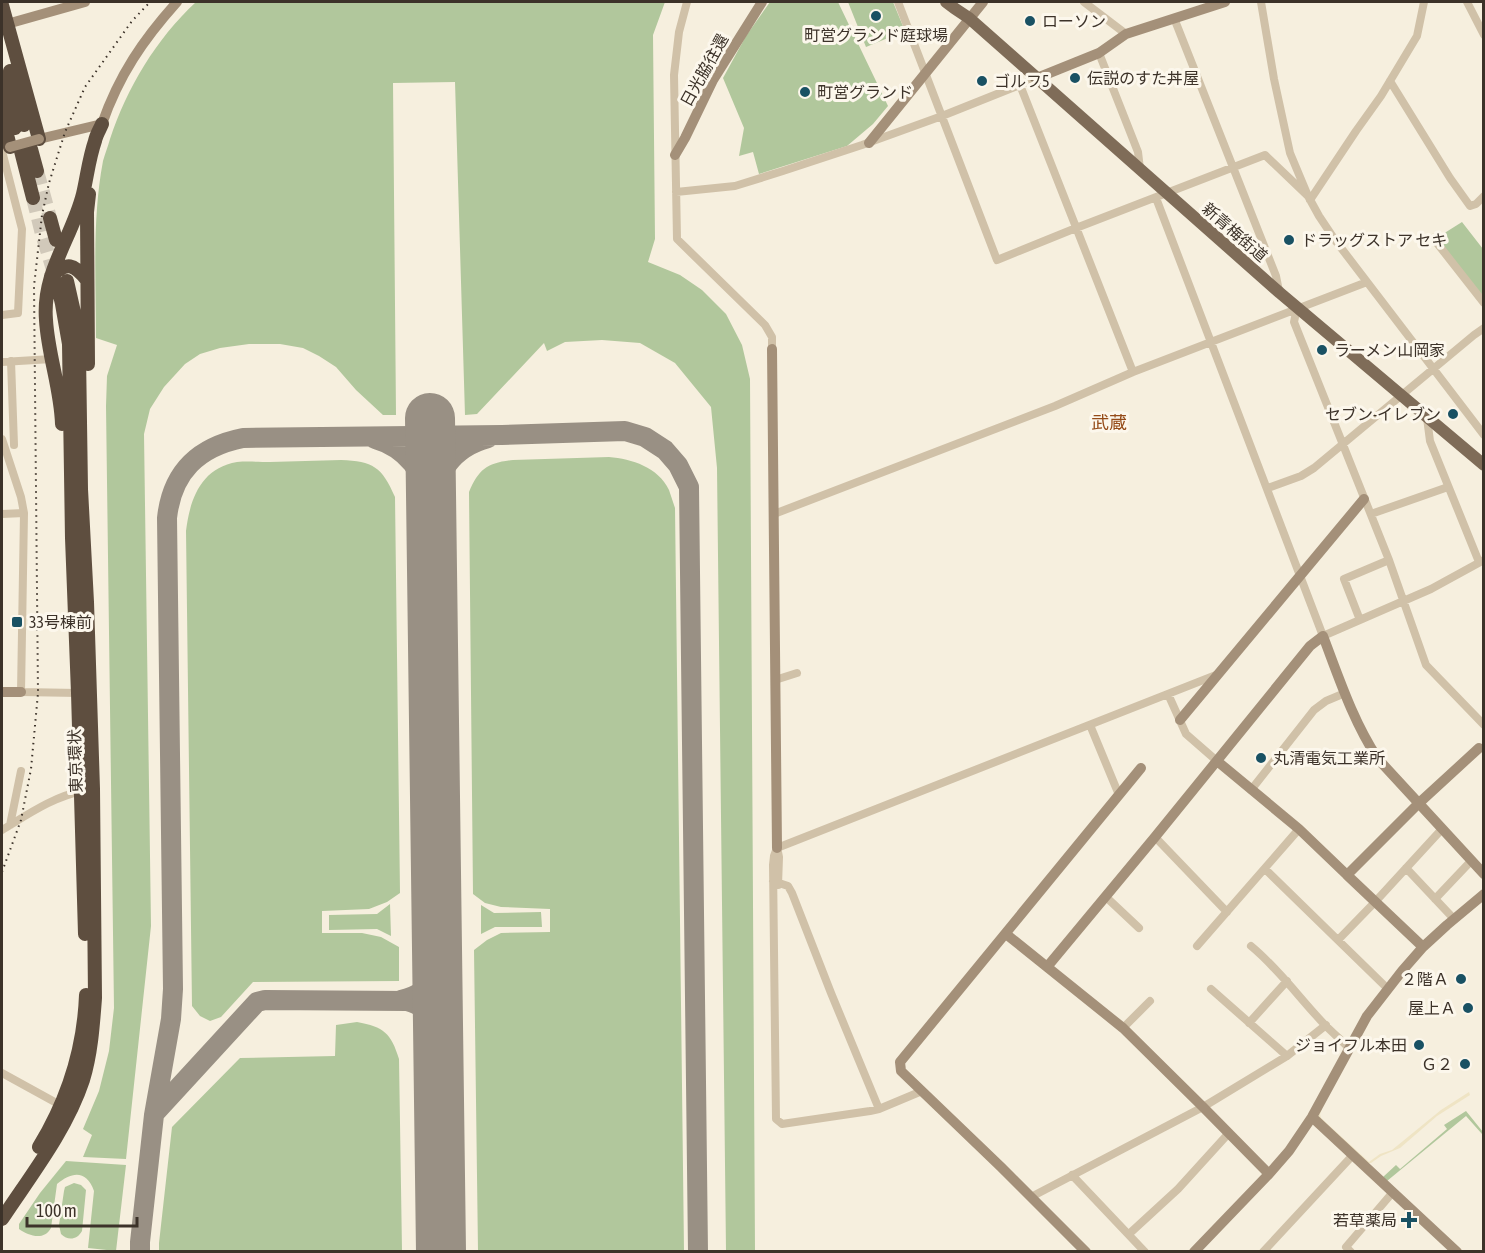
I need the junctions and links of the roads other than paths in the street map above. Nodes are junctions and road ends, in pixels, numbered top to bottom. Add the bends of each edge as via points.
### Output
1 (85, 2) edge
2 (177, 2) edge
3 (687, 2) edge
4 (762, 2) edge
5 (898, 2) edge
6 (946, 2) edge
7 (957, 2) edge
8 (982, 2) edge
9 (1084, 2) edge
10 (1225, 2) edge
11 (1261, 2) edge
12 (1424, 2) edge
13 (1467, 2) edge
14 (1210, 4) edge
15 (2, 5) edge
16 (969, 18) junction
17 (1174, 18) junction
18 (4, 31) edge
19 (1126, 34) junction
20 (1484, 35) edge
21 (1099, 53) junction
22 (925, 73) junction
23 (2, 78) edge
24 (1037, 78) junction
25 (1390, 81) junction
26 (1020, 85) junction
27 (2, 114) edge
28 (942, 116) junction
29 (102, 124) junction
30 (869, 143) junction
31 (17, 148) edge
32 (675, 155) junction
33 (1233, 168) junction
34 (1140, 170) junction
35 (37, 171) tunnel mouth
36 (676, 192) junction
37 (1162, 196) junction
38 (1484, 196) edge
39 (33, 198) tunnel mouth
40 (1309, 198) junction
41 (50, 218) tunnel mouth
42 (1076, 228) junction
43 (1433, 238) dead end
44 (56, 240) dead end
45 (59, 280) junction
46 (87, 280) junction
47 (1367, 282) junction
48 (1280, 293) junction
49 (1484, 303) edge
50 (1297, 308) junction
51 (2, 315) edge
52 (1484, 328) edge
53 (1211, 343) junction
54 (772, 349) joint
55 (52, 359) junction
56 (10, 361) junction
57 (2, 362) edge
58 (1434, 368) junction
59 (1133, 372) junction
60 (1401, 395) junction
61 (1427, 418) junction
62 (1484, 435) edge
63 (2, 439) edge
64 (14, 445) dead end
65 (1343, 445) junction
66 (1484, 465) edge
67 (1448, 487) junction
68 (1268, 488) junction
69 (1364, 499) junction
70 (24, 513) junction
71 (2, 514) edge
72 (774, 514) junction
73 (1371, 514) junction
74 (84, 543) junction
75 (1389, 560) junction
76 (1481, 561) edge
77 (1300, 576) junction
78 (1404, 601) junction
79 (1360, 620) junction
80 (76, 629) junction
81 (1323, 636) junction
82 (796, 673) dead end
83 (1219, 674) junction
84 (775, 680) junction
85 (2, 692) edge
86 (21, 692) junction
87 (78, 693) junction
88 (1345, 693) junction
89 (1168, 694) junction
90 (1180, 720) junction
91 (1090, 725) junction
92 (1484, 725) edge
93 (1482, 748) edge
94 (1217, 761) junction
95 (1141, 768) dead end
96 (21, 771) dead end
97 (87, 790) junction
98 (1251, 790) junction
99 (1119, 795) junction
100 (1418, 804) junction
101 (10, 825) junction
102 (1299, 829) junction
103 (1442, 829) junction
104 (2, 830) edge
105 (1155, 837) junction
106 (777, 848) junction
107 (1471, 861) junction
108 (1406, 868) junction
109 (1265, 869) junction
110 (1484, 874) edge
111 (1347, 875) junction
112 (776, 882) junction
113 (1484, 894) edge
114 (1106, 897) junction
115 (1435, 899) junction
116 (1375, 902) junction
117 (1227, 912) junction
118 (1454, 919) junction
119 (1139, 928) dead end
120 (1006, 934) junction
121 (1338, 940) junction
122 (1197, 946) dead end
123 (1251, 946) dead end
124 (1424, 947) junction
125 (1047, 967) junction
126 (1287, 981) junction
127 (1388, 988) junction
128 (1211, 989) dead end
129 (1149, 1000) dead end
130 (1249, 1023) junction
131 (1326, 1025) junction
132 (1123, 1028) junction
133 (1349, 1047) junction
134 (1287, 1056) junction
135 (2, 1073) edge
136 (922, 1091) junction
137 (66, 1107) junction
138 (1203, 1107) junction
139 (879, 1109) junction
140 (1312, 1117) junction
141 (1228, 1134) junction
142 (1353, 1155) junction
143 (1269, 1174) junction
144 (1072, 1175) junction
145 (1393, 1192) junction
146 (1031, 1197) junction
147 (2, 1203) edge
148 (2, 1219) edge
149 (1129, 1234) junction
150 (1200, 1250) edge
151 (1086, 1251) edge
152 (1145, 1251) edge
153 (1263, 1251) edge
154 (1351, 1251) edge
155 (1457, 1251) edge

1 - 18 street
2 - 29 street via 129,64
3 - 32 street via 674,75
4 - 32 street, 日光脇往還 via 713,80
5 - 22 street
6 - 16 main road, 新青梅街道
7 - 16 main road, 新青梅街道
8 - 16 street
9 - 19 street
10 - 14 street
11 - 40 street via 1285,137
12 - 25 street via 1418,36
13 - 20 street
14 - 17 street
15 - 18 highway
16 - 22 street
16 - 24 main road, 新青梅街道
17 - 19 street
17 - 33 street
18 - 23 highway via 20,126
18 - 31 highway
19 - 21 street
21 - 24 street
21 - 34 street via 1138,152
22 - 28 street
22 - 30 street
24 - 26 street
24 - 34 main road, 新青梅街道
25 - 38 street via 1470,206
25 - 40 street
26 - 28 street
26 - 42 street
27 - 31 highway
28 - 30 street
28 - 42 street via 997,260
29 - 31 street
29 - 45 highway via 94,141
29 - 46 highway via 87,212
30 - 36 street via 735,186
31 - 35 highway
31 - 39 highway
31 - 51 street via 22,229 18,313
32 - 36 street
33 - 37 street
33 - 40 street via 1265,155
33 - 48 street
34 - 37 main road, 新青梅街道
36 - 54 street via 677,239 765,325 772,337
37 - 42 street
37 - 48 main road, 新青梅街道
37 - 53 street
40 - 47 street
41 - 44 highway
42 - 59 street
43 - 49 street
45 - 46 highway via 59,268 68,265
45 - 55 highway via 46,300
45 - 74 highway, 東京環状 via 78,330
45 - 80 highway, 東京環状 via 69,344
46 - 74 highway via 90,486
47 - 50 street
47 - 58 street
48 - 50 main road, 新青梅街道
50 - 53 street
50 - 60 main road, 新青梅街道
50 - 65 street via 1294,322
52 - 58 street
53 - 59 street
53 - 68 street
54 - 72 street
55 - 56 street
55 - 80 highway via 62,415 65,540
56 - 57 street
56 - 64 street
58 - 60 street
58 - 62 street
59 - 72 street
60 - 61 main road, 新青梅街道
60 - 65 street
61 - 66 main road, 新青梅街道
61 - 67 street via 1430,441
63 - 70 street
65 - 68 street via 1301,476
65 - 69 street
67 - 73 street
67 - 76 street
68 - 77 street
69 - 73 street
69 - 77 street
70 - 71 street
70 - 86 street
72 - 84 street
73 - 75 street
74 - 97 highway, 東京環状
75 - 78 street
75 - 79 street via 1344,579
76 - 78 street
77 - 81 street
77 - 83 street
78 - 79 street
78 - 92 street via 1426,665
79 - 81 street
80 - 87 highway, 東京環状
81 - 88 street
81 - 94 street via 1310,646
82 - 84 street
83 - 89 street
83 - 90 street
84 - 106 street
85 - 86 street
86 - 87 street
87 - 97 highway, 東京環状
88 - 98 street via 1314,710
88 - 100 street via 1378,759
89 - 90 street
89 - 91 street
90 - 94 street via 1186,734
91 - 99 street
91 - 106 street
93 - 100 street
94 - 98 street
94 - 105 street
95 - 99 street
96 - 101 street
97 - 101 street via 69,794
97 - 137 highway, 東京環状 via 94,1019 83,1080
98 - 102 street
99 - 120 street
100 - 103 street
100 - 111 street
101 - 104 street
102 - 109 street
102 - 111 street
103 - 107 street
103 - 108 street
105 - 114 street
105 - 117 street
106 - 112 street
107 - 110 street
107 - 115 street
108 - 115 street
108 - 116 street
109 - 117 street
109 - 121 street
111 - 116 street
112 - 139 street via 788,886 792,893
112 - 139 street via 776,1119 782,1124
113 - 118 street
114 - 119 street
114 - 125 street
115 - 118 street
116 - 121 street
116 - 124 street
117 - 122 street
118 - 124 street
120 - 125 street
120 - 136 street via 900,1062 901,1071
121 - 127 street
123 - 126 street
124 - 127 street
125 - 132 street
126 - 130 street
126 - 131 street
127 - 133 street
128 - 130 street
129 - 132 street
130 - 134 street
131 - 133 street
131 - 134 street
132 - 138 street
133 - 140 street
134 - 138 street
135 - 137 street
136 - 139 street
136 - 146 street
137 - 147 highway, 東京環状
137 - 148 highway, 東京環状 via 56,1137
138 - 141 street
138 - 144 street
140 - 142 street
140 - 143 street
141 - 143 street
141 - 149 street via 1178,1189
142 - 145 street
142 - 153 street
143 - 150 street
144 - 146 street
144 - 149 street
145 - 154 street via 1346,1246
145 - 155 street
146 - 151 street
149 - 152 street

